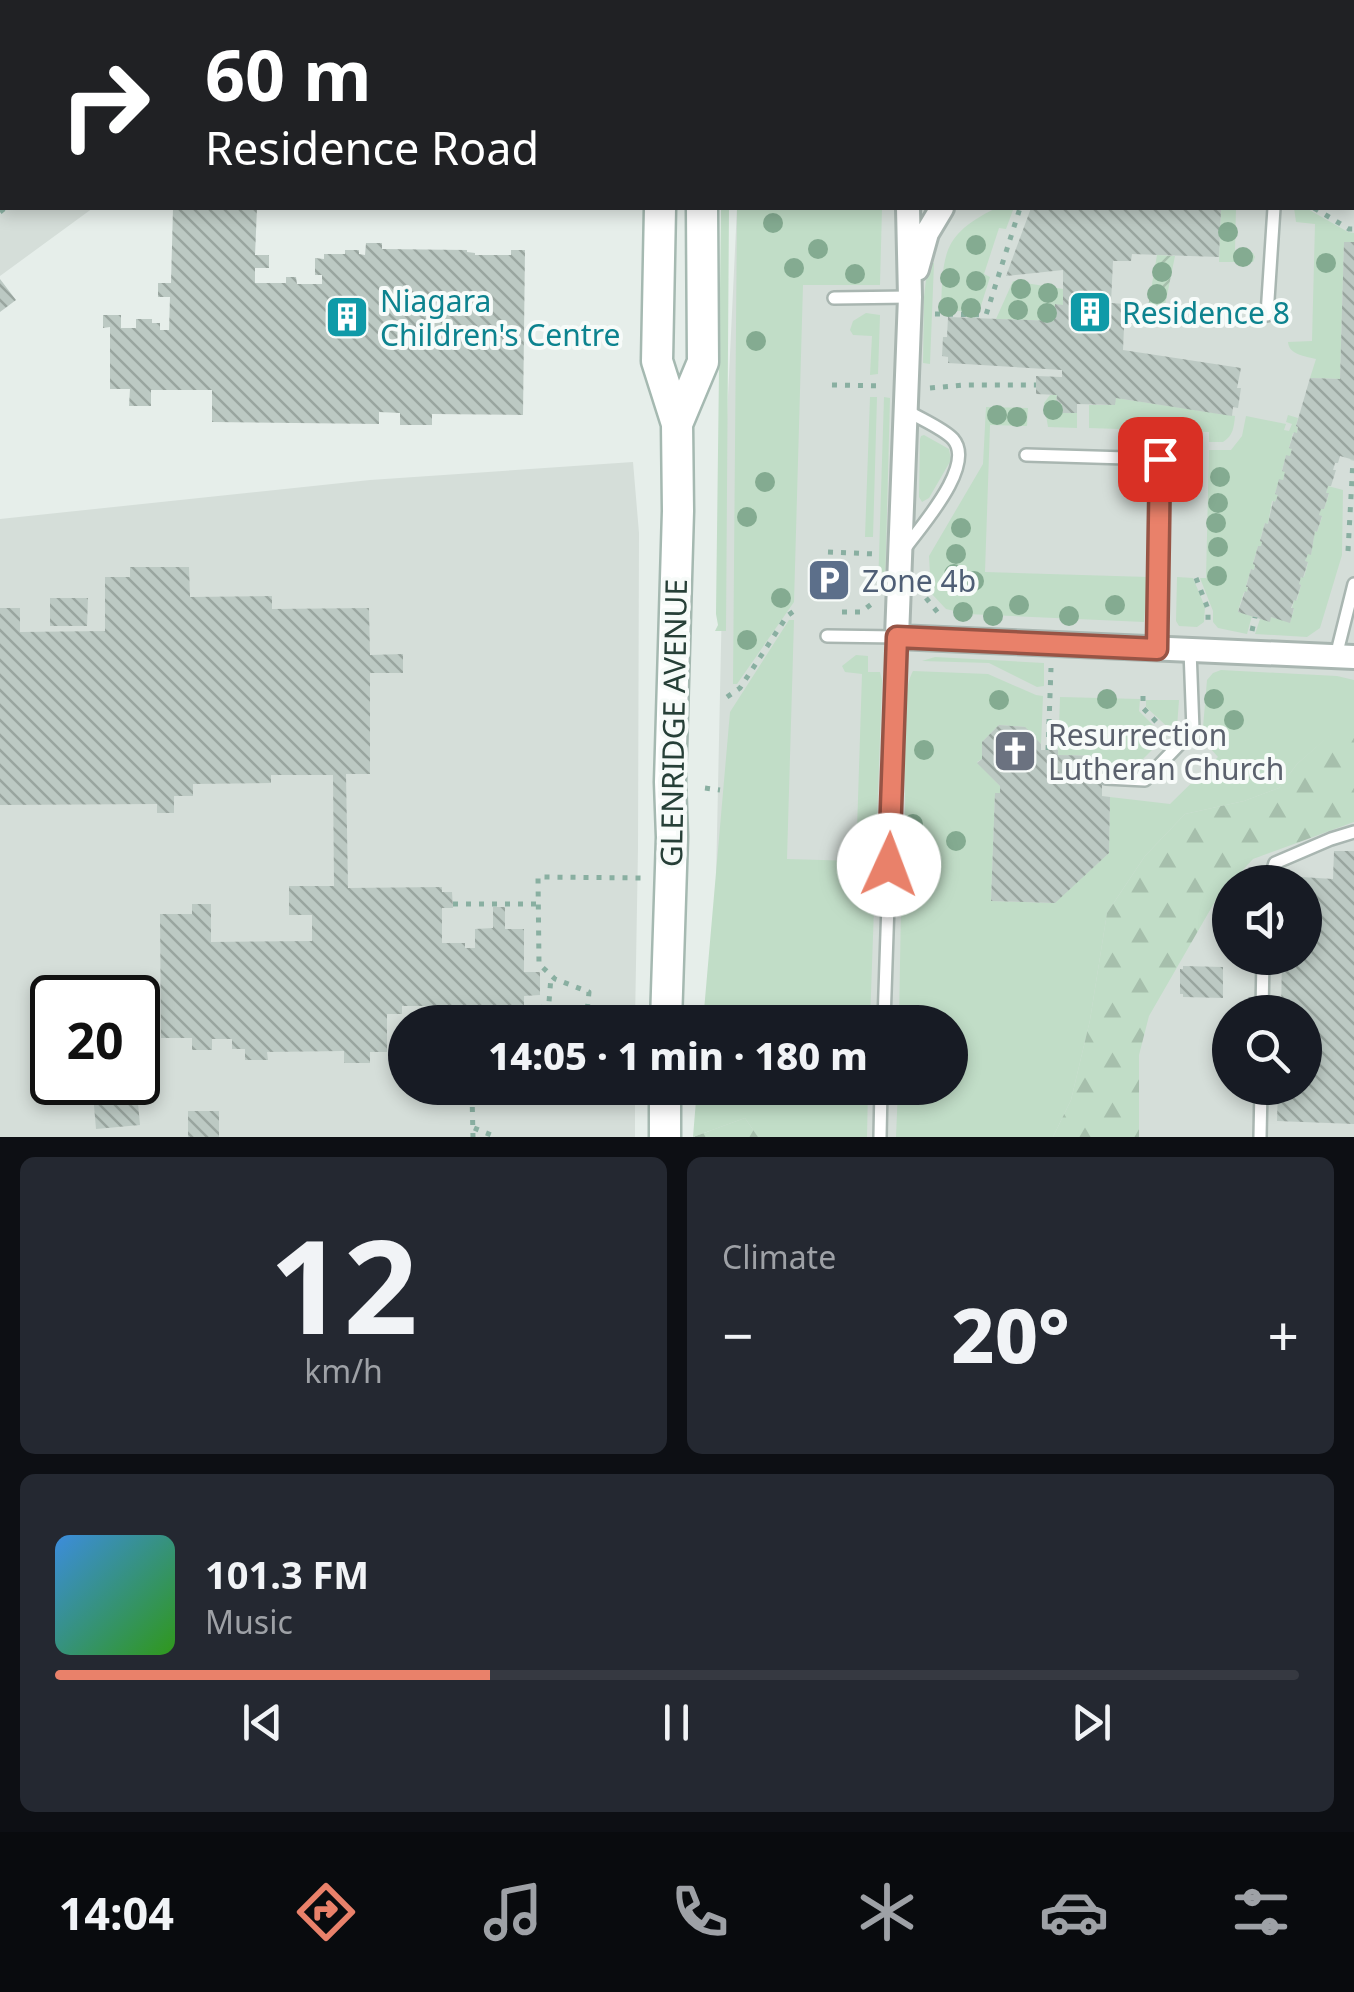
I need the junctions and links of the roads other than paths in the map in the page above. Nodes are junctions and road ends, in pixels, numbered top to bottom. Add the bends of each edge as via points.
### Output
1 (660, 210) edge
2 (702, 210) edge
3 (908, 210) edge
4 (941, 210) edge
5 (1274, 210) edge
6 (910, 297) junction
7 (834, 298) dead end
8 (1266, 315) dead end
9 (906, 410) junction
10 (678, 424) junction
11 (1026, 454) dead end
12 (900, 554) junction
13 (1354, 584) edge
14 (827, 636) dead end
15 (897, 637) junction
16 (1199, 643) junction
17 (1157, 649) junction
18 (1345, 657) edge
19 (1106, 778) dead end
20 (1354, 832) edge
21 (1275, 865) edge
22 (667, 1005) edge
23 (885, 1005) edge
24 (665, 1105) edge
25 (881, 1105) edge
26 (1260, 1105) edge
27 (665, 1137) edge
28 (880, 1137) edge
29 (1260, 1137) edge

1 - 10 main road, GLENRIDGE AVENUE via 657,361
2 - 10 main road, GLENRIDGE AVENUE via 703,362
3 - 6 street
4 - 6 street via 927,233
5 - 8 lane
6 - 7 lane
6 - 9 street
9 - 12 street
9 - 12 lane via 953,440 960,455 957,471
10 - 22 main road, GLENRIDGE AVENUE
11 - 17 lane via 1160,459
12 - 15 street
13 - 18 lane
14 - 15 lane
15 - 17 street
15 - 23 lane
16 - 17 street
16 - 18 street
16 - 19 lane via 1192,730 1145,780
20 - 21 lane
24 - 27 main road
25 - 28 lane
26 - 29 lane

